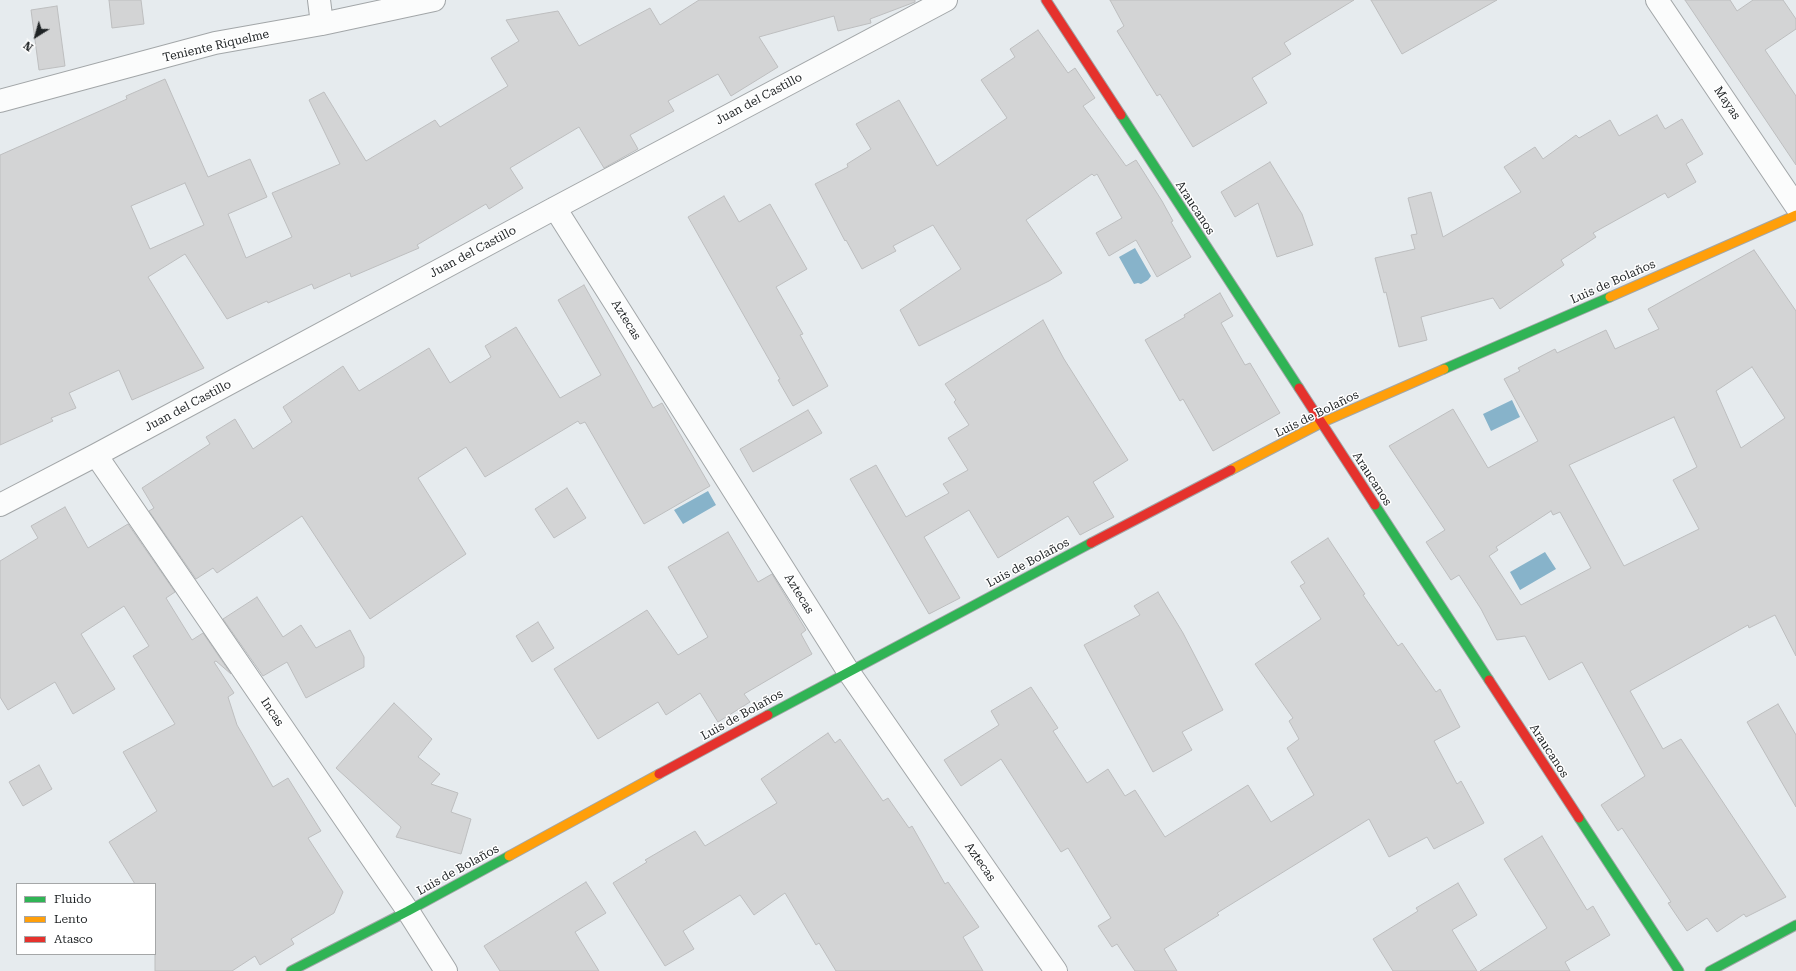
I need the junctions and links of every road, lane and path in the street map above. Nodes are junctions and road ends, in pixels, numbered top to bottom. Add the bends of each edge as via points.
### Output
1 (319, 0) edge
2 (434, 0) edge
3 (946, 0) edge
4 (1046, 0) edge
5 (1657, 0) edge
6 (322, 24) junction
7 (0, 101) edge
8 (1796, 206) edge
9 (555, 208) junction
10 (1796, 215) edge
11 (1321, 423) junction
12 (96, 455) junction
13 (0, 504) edge
14 (848, 671) junction
15 (408, 911) junction
16 (1796, 925) edge
17 (291, 971) edge
18 (446, 971) edge
19 (1056, 971) edge
20 (1679, 971) edge
21 (1710, 971) edge

1 - 6 street
2 - 6 street, Teniente Riquelme
3 - 9 street, Juan del Castillo
4 - 11 street, Araucanos
5 - 8 street, Mayas
6 - 7 street, Teniente Riquelme via 215,43
9 - 12 street, Juan del Castillo
9 - 14 street, Aztecas
10 - 11 street, Luis de Bolaños
11 - 14 street, Luis de Bolaños
11 - 20 street, Araucanos
12 - 13 street, Juan del Castillo
12 - 15 street, Incas
14 - 15 street, Luis de Bolaños
14 - 19 street, Aztecas
15 - 17 street, Luis de Bolaños
15 - 18 street, Incas
16 - 21 street

